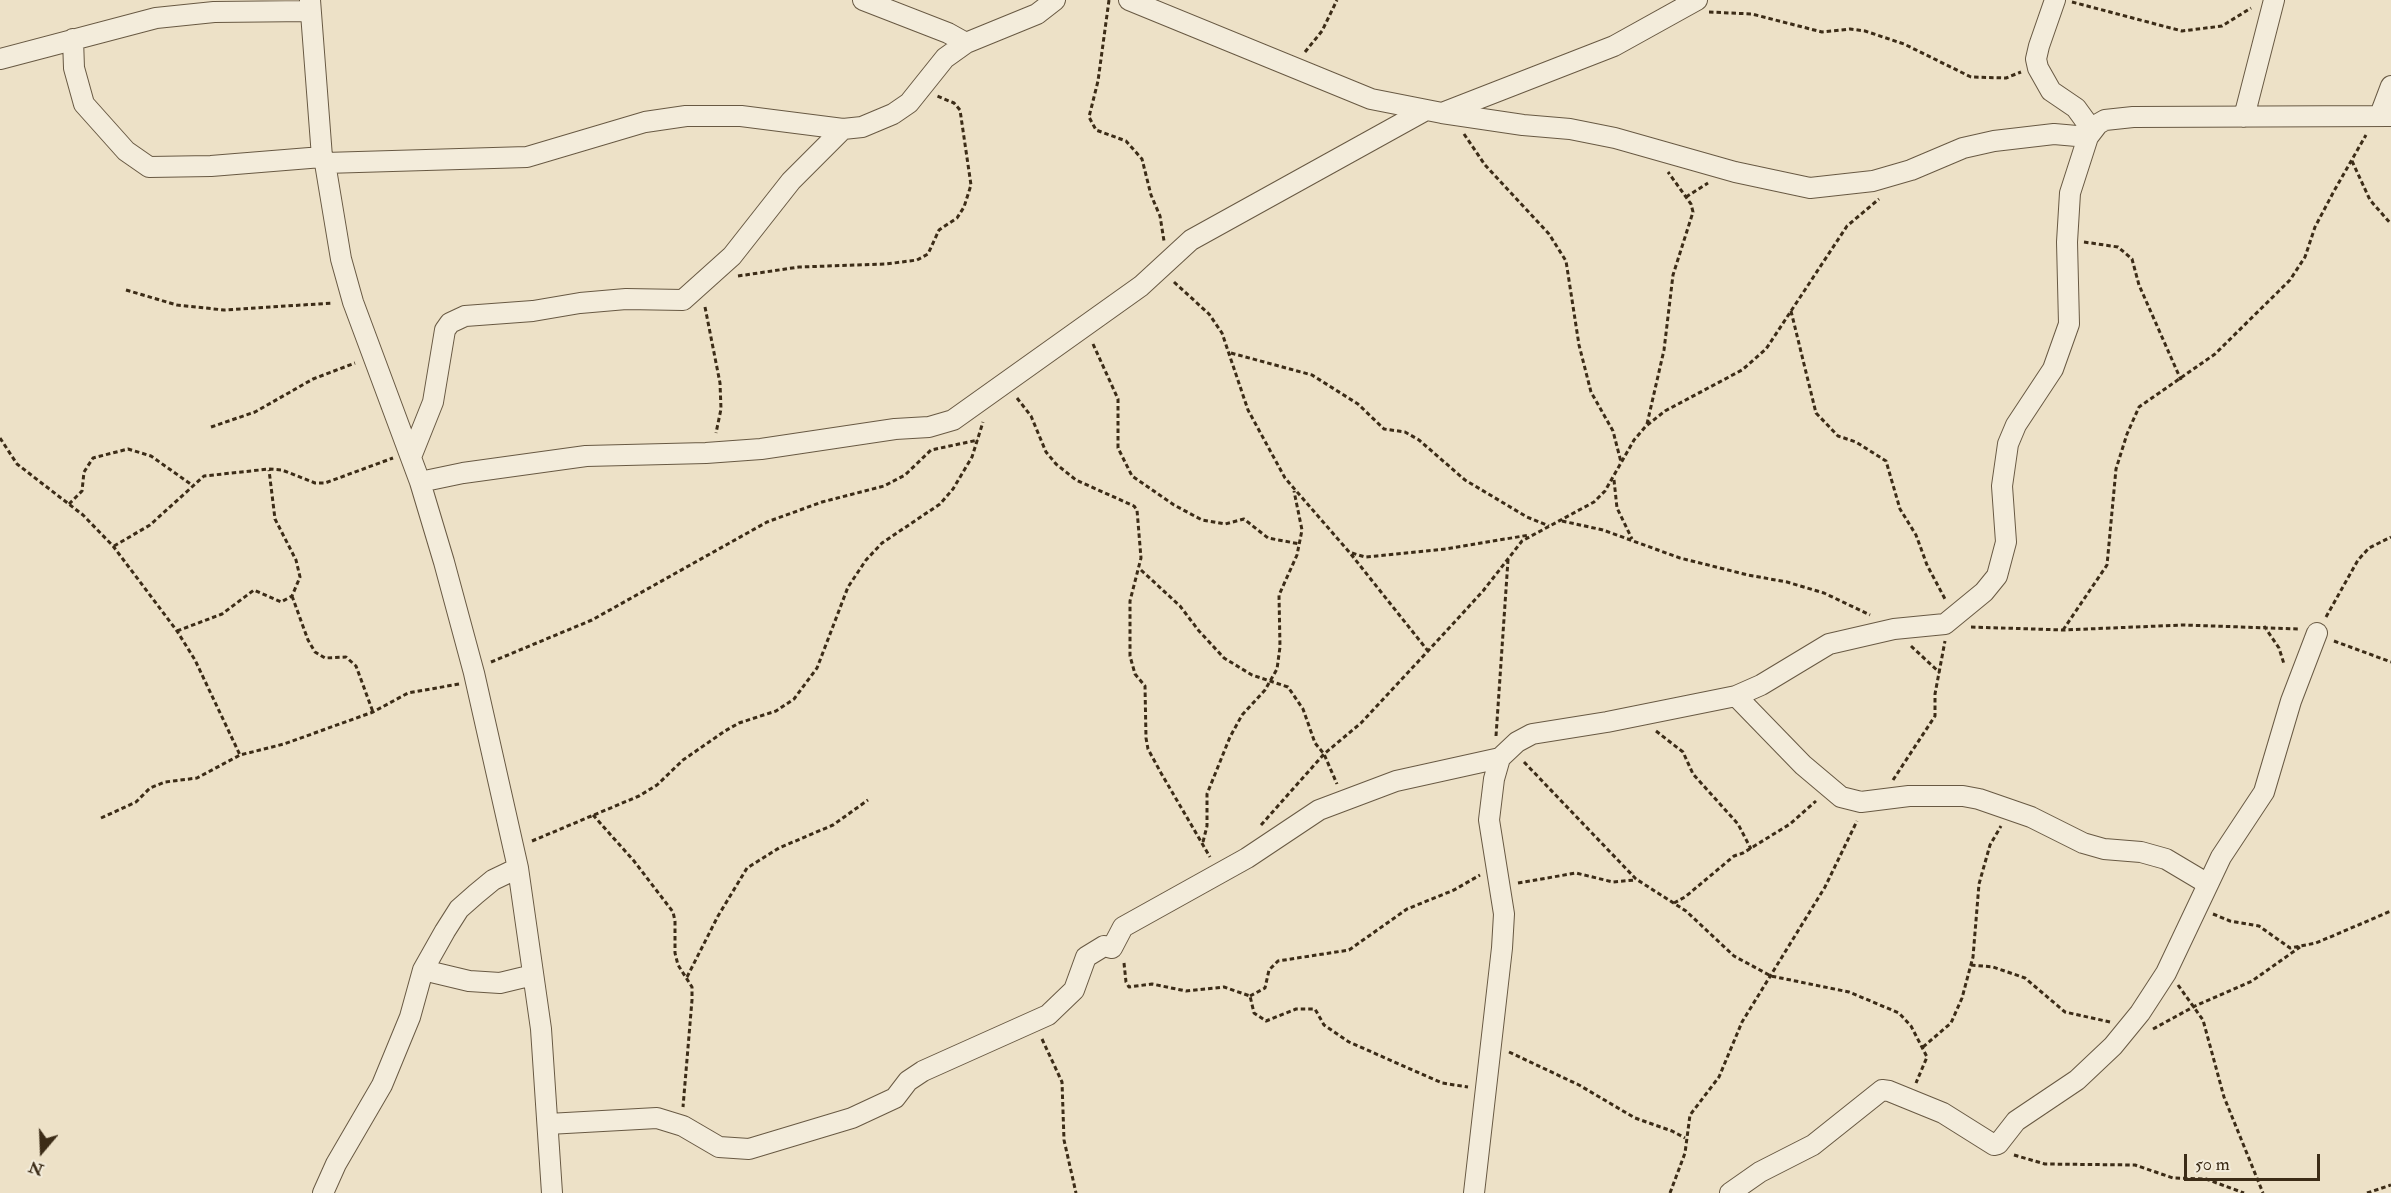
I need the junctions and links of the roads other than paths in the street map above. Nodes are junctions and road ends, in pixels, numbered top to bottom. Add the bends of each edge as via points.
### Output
1 (863, 0) edge
2 (1055, 0) edge
3 (1129, 0) edge
4 (2055, 0) edge
5 (2264, 3) edge
6 (1689, 5) edge
7 (310, 6) edge
8 (73, 39) junction
9 (966, 43) junction
10 (0, 59) edge
11 (2391, 86) edge
12 (1442, 113) junction
13 (2386, 115) edge
14 (2244, 117) junction
15 (843, 129) junction
16 (2090, 134) junction
17 (323, 160) junction
18 (410, 455) junction
19 (420, 482) junction
20 (2310, 627) road end
21 (1736, 696) junction
22 (1501, 755) junction
23 (516, 858) junction
24 (2208, 884) junction
25 (423, 970) junction
26 (533, 975) junction
27 (548, 1124) junction
28 (323, 1193) edge
29 (552, 1193) edge
30 (1474, 1193) edge
31 (1730, 1193) edge

1 - 9 street
2 - 9 street via 1037,14
3 - 12 street via 1371,99
4 - 16 street via 2036,59 2051,92 2076,108
5 - 14 street
6 - 12 street via 1614,46
7 - 8 street via 156,18
7 - 17 street
8 - 10 street
8 - 17 street via 74,68 84,104 126,150 149,166
9 - 15 street via 945,58 909,103 862,127
11 - 13 street
12 - 16 street via 1570,129 1810,189 1873,181 1963,148 1994,141
12 - 19 street via 1191,240 1141,286 953,420 929,428 895,429 805,444 706,453 586,456
13 - 14 street
14 - 16 street via 2105,120
15 - 17 street via 741,116 686,116 645,122 527,157
15 - 18 street via 791,181 748,239 683,300 626,299 456,318 446,330 433,402
16 - 21 street via 2070,193 2069,324 2053,369 2008,444 2002,486 2006,542 1997,576 1949,621 1829,644
17 - 18 street via 353,302
18 - 19 street
19 - 23 street via 475,677
20 - 24 street via 2264,792
21 - 22 street via 1532,734
21 - 24 street via 1785,748 1837,794 1852,801 1963,796 2008,808 2083,843 2166,860
22 - 27 street via 1396,781 1319,810 1196,888 1139,915 1123,927 1112,948 1104,946 1086,957 1074,990 1062,1004 1034,1022 923,1071 887,1103 766,1145 732,1148 707,1142 683,1126 657,1119
22 - 30 street via 1489,820 1504,914
23 - 25 street via 459,909
23 - 26 street
24 - 31 street via 2166,973 2124,1032 2077,1080 2016,1121 2001,1142 1994,1145 1943,1113 1889,1091 1874,1095 1813,1145 1760,1172
25 - 26 street via 469,981 500,983
25 - 28 street via 413,1008 382,1085
26 - 27 street
27 - 29 street

